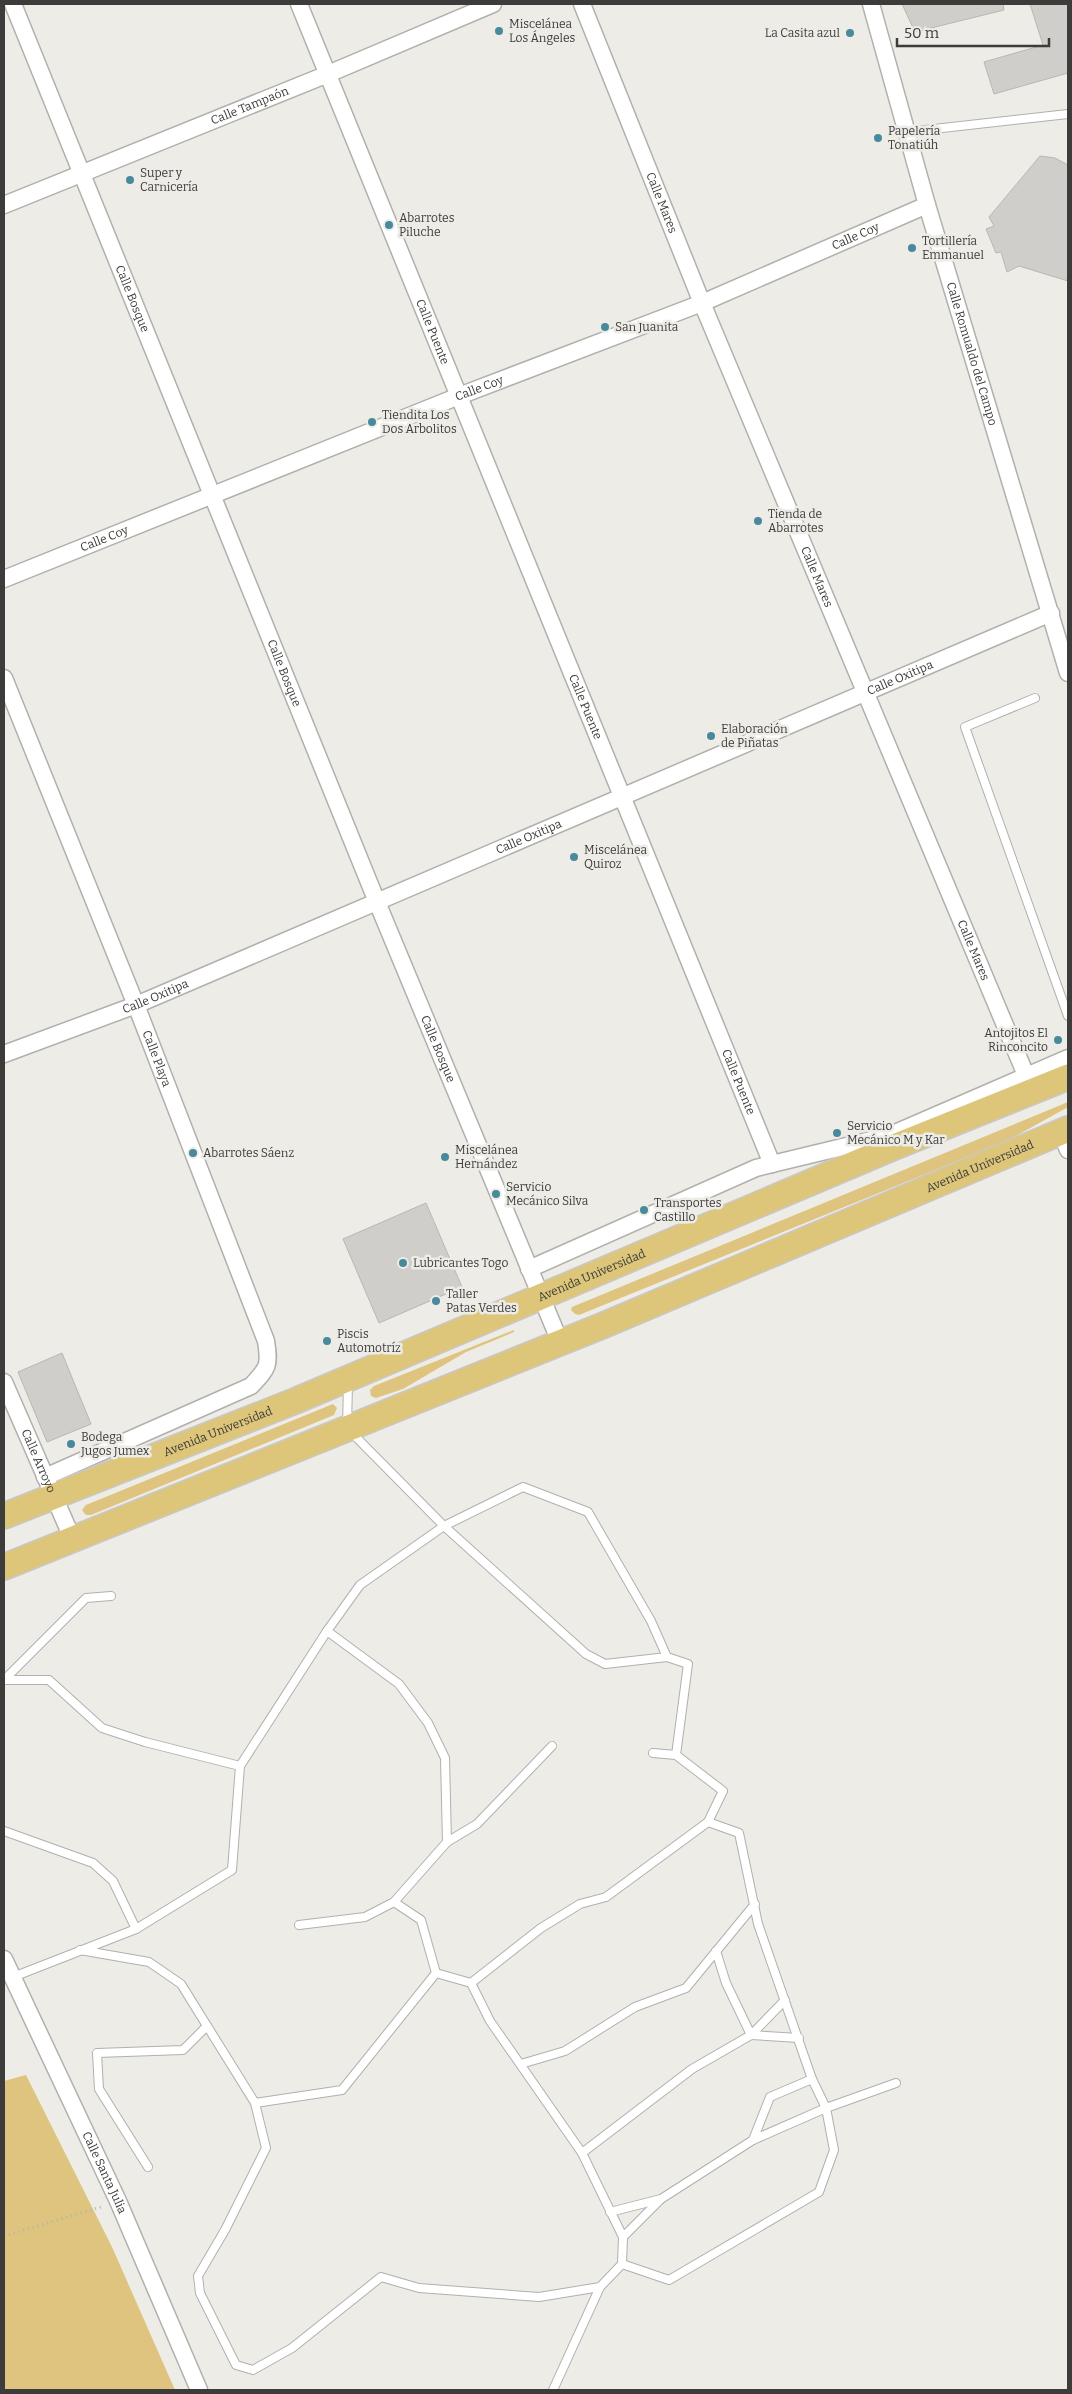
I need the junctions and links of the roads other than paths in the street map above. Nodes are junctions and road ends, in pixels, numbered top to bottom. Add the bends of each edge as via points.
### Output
1 (13, 4) edge
2 (299, 4) edge
3 (493, 4) edge
4 (582, 4) edge
5 (871, 4) edge
6 (328, 74) junction
7 (1068, 114) edge
8 (907, 132) junction
9 (81, 172) junction
10 (4, 205) edge
11 (927, 205) junction
12 (702, 303) junction
13 (459, 396) junction
14 (212, 494) junction
15 (4, 579) edge
16 (1051, 613) junction
17 (1068, 673) edge
18 (4, 678) edge
19 (866, 692) junction
20 (1035, 698) dead end
21 (623, 797) junction
22 (377, 902) junction
23 (136, 1005) junction
24 (1068, 1016) edge
25 (4, 1054) edge
26 (1068, 1058) edge
27 (1068, 1077) edge
28 (1030, 1085) junction
29 (1066, 1137) edge
30 (772, 1164) junction
31 (529, 1268) junction
32 (540, 1296) junction
33 (560, 1342) junction
34 (348, 1378) junction
35 (4, 1382) edge
36 (347, 1428) junction
37 (50, 1486) junction
38 (4, 1516) edge
39 (444, 1526) junction
40 (73, 1540) junction
41 (4, 1567) edge
42 (111, 1596) dead end
43 (327, 1631) junction
44 (667, 1657) junction
45 (4, 1680) edge
46 (552, 1746) dead end
47 (653, 1753) dead end
48 (676, 1756) junction
49 (240, 1766) junction
50 (708, 1822) junction
51 (4, 1831) edge
52 (447, 1842) junction
53 (394, 1902) junction
54 (755, 1904) junction
55 (299, 1925) dead end
56 (136, 1929) junction
57 (80, 1950) junction
58 (716, 1951) junction
59 (4, 1959) edge
60 (436, 1973) junction
61 (13, 1977) junction
62 (472, 1983) junction
63 (785, 2000) junction
64 (208, 2026) junction
65 (751, 2035) junction
66 (799, 2038) junction
67 (521, 2064) junction
68 (812, 2079) junction
69 (896, 2083) dead end
70 (256, 2103) junction
71 (826, 2108) junction
72 (753, 2140) junction
73 (582, 2154) junction
74 (148, 2167) dead end
75 (661, 2199) junction
76 (610, 2212) junction
77 (623, 2237) junction
78 (622, 2264) junction
79 (600, 2288) junction
80 (199, 2390) edge
81 (553, 2390) edge

1 - 9 street, Calle Bosque
2 - 6 street, Calle Puente
3 - 6 street, Calle Tampaón
4 - 12 street, Calle Mares
5 - 8 street, Calle Romualdo del Campo
6 - 9 street, Calle Tampaón
6 - 13 street, Calle Puente
7 - 8 lane
8 - 11 street, Calle Romualdo del Campo
9 - 10 street, Calle Tampaón
9 - 14 street, Calle Bosque
11 - 12 street, Calle Coy
11 - 16 street, Calle Romualdo del Campo
12 - 13 street, Calle Coy
12 - 19 street, Calle Mares
13 - 14 street, Calle Coy
13 - 21 street, Calle Puente
14 - 15 street, Calle Coy
14 - 22 street, Calle Bosque
16 - 17 street, Calle Romualdo del Campo
16 - 19 street, Calle Oxitipa
18 - 23 street, Calle Playa
19 - 21 street, Calle Oxitipa
19 - 28 street, Calle Mares
20 - 24 lane via 965,727
21 - 22 street, Calle Oxitipa
21 - 30 street, Calle Puente
22 - 23 street, Calle Oxitipa
22 - 31 street, Calle Bosque
23 - 25 street, Calle Oxitipa
23 - 37 street, Calle Playa via 266,1341 268,1369 251,1386
26 - 28 street
27 - 28 main road, Avenida Universidad
28 - 30 street via 888,1136
28 - 32 main road, Avenida Universidad via 894,1148
29 - 33 main road, Avenida Universidad
30 - 31 street via 756,1168
31 - 32 street, Calle Bosque
32 - 33 street, Calle Bosque
32 - 34 main road, Avenida Universidad
33 - 36 main road, Avenida Universidad
34 - 36 lane
34 - 37 main road, Avenida Universidad
35 - 37 street, Calle Arroyo
36 - 39 lane
36 - 40 main road, Avenida Universidad
37 - 38 main road, Avenida Universidad
37 - 40 street, Calle Arroyo
39 - 43 lane via 360,1586
39 - 44 lane via 586,1654 605,1664
39 - 44 lane via 523,1487 588,1512 651,1621
40 - 41 main road, Avenida Universidad
42 - 45 lane via 86,1598
43 - 49 lane
43 - 52 lane via 399,1684 428,1723 445,1758
44 - 48 lane via 688,1664
45 - 49 lane via 49,1680 102,1728
46 - 52 lane via 477,1824
47 - 48 lane
48 - 50 lane via 722,1791
49 - 56 lane via 232,1870
50 - 54 lane via 738,1833
50 - 62 lane via 606,1897 580,1904 541,1928
51 - 56 lane via 93,1863 113,1881
52 - 53 lane
53 - 55 lane via 365,1917
53 - 60 lane via 421,1920
54 - 58 lane
54 - 63 lane via 758,1924
56 - 57 lane
57 - 61 lane
57 - 64 lane via 150,1962 181,1984
58 - 65 lane via 726,1983
58 - 67 lane via 686,1988 636,2006 565,2050
59 - 61 street, Calle Santa Julia
60 - 62 lane
60 - 70 lane via 342,2090
61 - 80 street, Calle Santa Julia via 118,2201
62 - 67 lane via 490,2021
63 - 65 lane
63 - 66 lane
64 - 70 lane
64 - 74 lane via 183,2050 97,2053 99,2089
65 - 66 lane
65 - 73 lane via 692,2069
66 - 68 lane
67 - 73 lane
68 - 71 lane
68 - 72 lane via 770,2097
69 - 71 lane
70 - 79 lane via 266,2148 198,2276 200,2293 236,2365 253,2370 292,2348 381,2277 419,2288 538,2296
71 - 72 lane
71 - 78 lane via 834,2150 819,2192 669,2280
72 - 75 lane
73 - 76 lane
75 - 76 lane
75 - 77 lane
76 - 77 lane
77 - 78 lane
78 - 79 lane
79 - 81 lane

